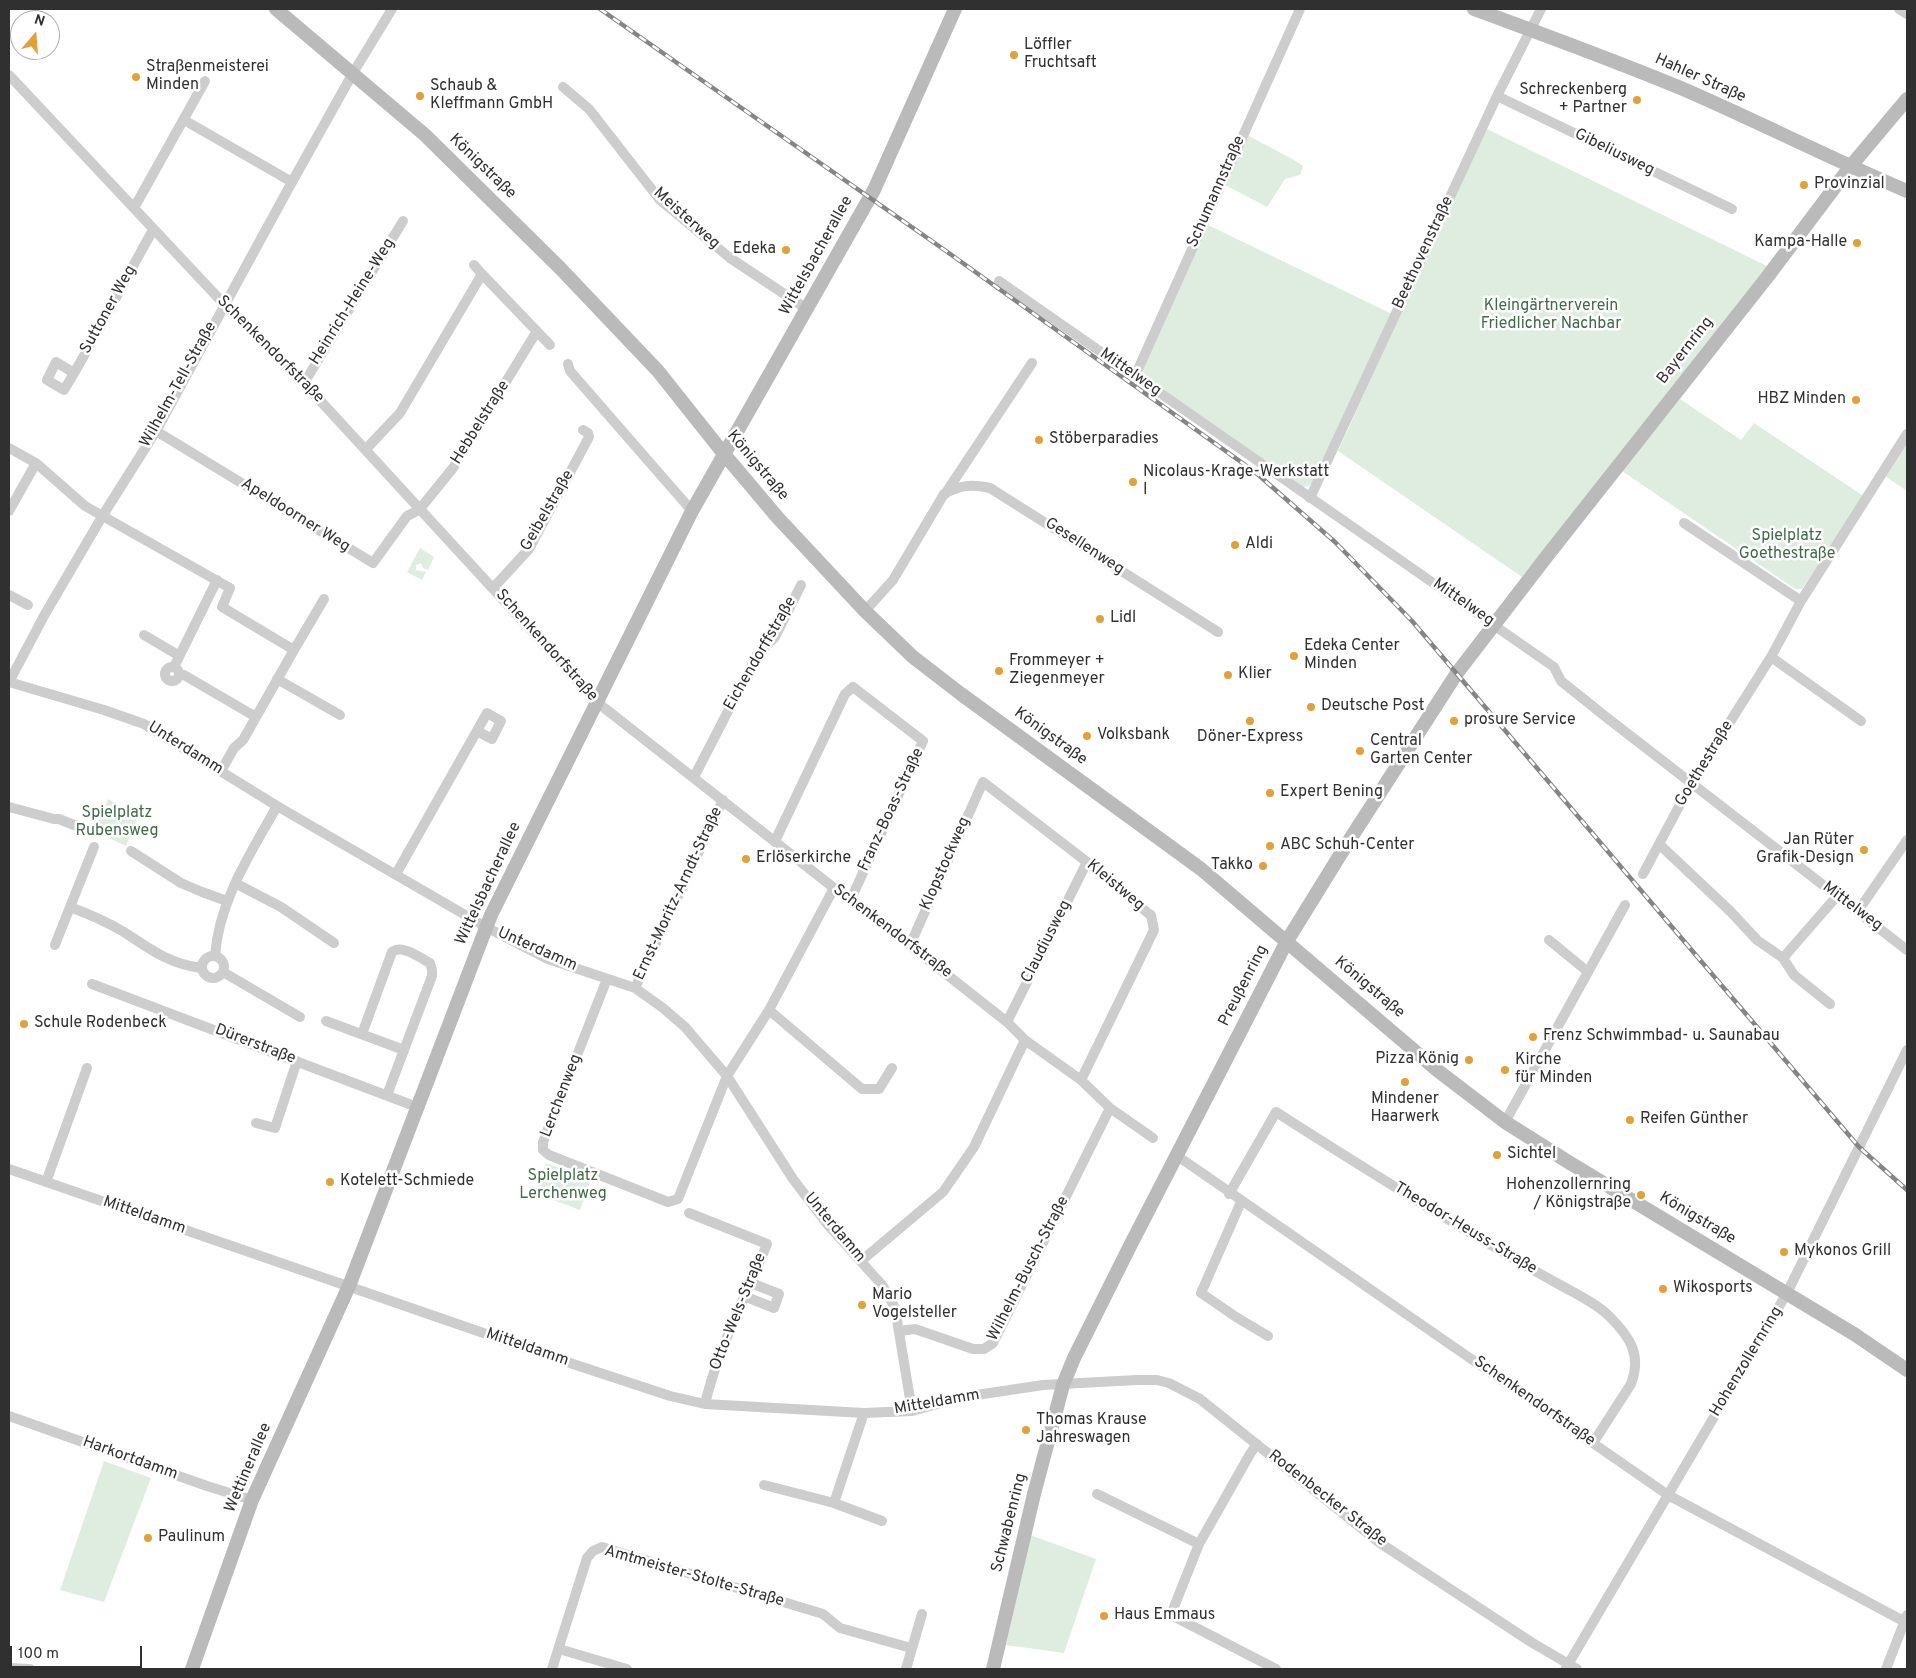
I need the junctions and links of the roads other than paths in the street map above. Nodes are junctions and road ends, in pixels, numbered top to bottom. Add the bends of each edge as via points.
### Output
1 (276, 9) edge
2 (392, 9) edge
3 (956, 9) edge
4 (1300, 9) edge
5 (1474, 9) edge
6 (1540, 9) edge
7 (1898, 9) edge
8 (1907, 14) edge
9 (1530, 29) junction
10 (353, 73) junction
11 (9, 76) edge
12 (205, 81) dead end
13 (563, 87) dead end
14 (1497, 96) junction
15 (1907, 99) edge
16 (184, 120) junction
17 (1850, 167) junction
18 (292, 182) junction
19 (1907, 191) edge
20 (134, 208) junction
21 (1732, 209) dead end
22 (403, 221) dead end
23 (153, 230) junction
24 (474, 265) dead end
25 (482, 274) junction
26 (1000, 281) dead end
27 (224, 304) junction
28 (807, 309) junction
29 (537, 331) junction
30 (550, 345) dead end
31 (1032, 363) dead end
32 (568, 364) dead end
33 (74, 373) junction
34 (1135, 376) junction
35 (304, 383) junction
36 (583, 430) dead end
37 (156, 431) junction
38 (1907, 434) edge
39 (9, 448) edge
40 (366, 449) junction
41 (724, 454) junction
42 (36, 464) junction
43 (944, 494) junction
44 (1310, 498) junction
45 (419, 510) junction
46 (9, 511) edge
47 (692, 511) junction
48 (103, 515) junction
49 (1684, 523) dead end
50 (216, 580) junction
51 (801, 585) dead end
52 (493, 588) junction
53 (9, 595) edge
54 (207, 599) junction
55 (324, 599) dead end
56 (1801, 601) junction
57 (28, 605) dead end
58 (222, 607) junction
59 (865, 611) junction
60 (1494, 624) junction
61 (1218, 632) dead end
62 (144, 635) dead end
63 (294, 650) junction
64 (178, 655) junction
65 (1771, 657) junction
66 (174, 667) dead end
67 (184, 675) dead end
68 (277, 679) junction
69 (9, 682) edge
70 (598, 703) junction
71 (340, 715) dead end
72 (256, 717) junction
73 (1861, 721) dead end
74 (477, 731) dead end
75 (221, 771) junction
76 (694, 777) junction
77 (983, 782) joint
78 (1692, 782) junction
79 (722, 800) junction
80 (277, 806) junction
81 (9, 807) edge
82 (89, 831) dead end
83 (1907, 840) edge
84 (775, 841) junction
85 (1659, 844) junction
86 (94, 846) dead end
87 (131, 851) dead end
88 (1087, 862) junction
89 (396, 874) junction
90 (1643, 874) dead end
91 (235, 883) junction
92 (834, 888) junction
93 (1837, 896) junction
94 (851, 899) junction
95 (228, 901) junction
96 (1625, 905) dead end
97 (70, 907) junction
98 (1858, 911) junction
99 (486, 927) junction
100 (1548, 940) dead end
101 (334, 942) dead end
102 (1287, 942) junction
103 (55, 945) dead end
104 (910, 946) junction
105 (1907, 950) edge
106 (215, 956) junction
107 (1783, 958) junction
108 (202, 968) junction
109 (223, 972) junction
110 (1588, 972) junction
111 (607, 979) junction
112 (92, 984) dead end
113 (635, 988) junction
114 (1830, 1004) dead end
115 (769, 1010) junction
116 (300, 1017) dead end
117 (326, 1021) dead end
118 (1007, 1022) junction
119 (362, 1034) junction
120 (1025, 1040) junction
121 (404, 1050) junction
122 (1907, 1050) edge
123 (298, 1061) junction
124 (87, 1068) dead end
125 (892, 1068) dead end
126 (727, 1076) junction
127 (1081, 1080) junction
128 (387, 1095) junction
129 (417, 1107) junction
130 (1110, 1108) junction
131 (1505, 1122) junction
132 (256, 1123) dead end
133 (1154, 1138) dead end
134 (1176, 1156) junction
135 (9, 1169) edge
136 (46, 1182) junction
137 (1230, 1194) junction
138 (1241, 1202) junction
139 (689, 1213) dead end
140 (861, 1261) junction
141 (751, 1283) junction
142 (349, 1286) junction
143 (1788, 1294) junction
144 (744, 1296) junction
145 (900, 1331) junction
146 (1268, 1336) dead end
147 (1907, 1370) edge
148 (1063, 1385) junction
149 (704, 1404) junction
150 (912, 1411) junction
151 (864, 1413) junction
152 (9, 1416) edge
153 (1593, 1443) junction
154 (1257, 1444) junction
155 (764, 1485) dead end
156 (1097, 1494) dead end
157 (1668, 1496) junction
158 (252, 1500) junction
159 (834, 1504) junction
160 (882, 1520) dead end
161 (1198, 1544) junction
162 (922, 1614) dead end
163 (1906, 1620) edge
164 (559, 1648) junction
165 (912, 1648) junction
166 (1571, 1667) edge
167 (9, 1668) edge
168 (30, 1669) edge
169 (192, 1669) edge
170 (552, 1669) edge
171 (627, 1669) edge
172 (906, 1669) edge
173 (993, 1669) edge
174 (1276, 1669) edge
175 (1886, 1669) edge

1 - 10 street, Königstraße
2 - 10 street, Wilhelm-Tell-Straße
3 - 28 street, Wittelsbacherallee via 874,190
4 - 34 street, Schumannstraße
5 - 9 street, Hahler Straße
6 - 9 street, Beethovenstraße
7 - 8 street
9 - 14 street, Beethovenstraße
9 - 17 street, Hahler Straße via 1691,93
10 - 18 street, Wilhelm-Tell-Straße
10 - 41 street, Königstraße via 446,156 606,316 658,371
11 - 20 street, Schenkendorfstraße
12 - 16 street
13 - 28 street, Meisterweg via 589,109 660,200 730,258
14 - 21 street, Gibeliusweg
14 - 44 street, Beethovenstraße
15 - 17 street, Bayernring
16 - 18 street
16 - 20 street
17 - 19 street, Hahler Straße
17 - 60 street, Bayernring
18 - 27 street, Wilhelm-Tell-Straße
20 - 23 street, Schenkendorfstraße
22 - 35 street, Heinrich-Heine-Weg
23 - 27 street, Schenkendorfstraße
23 - 33 street, Suttoner Weg
24 - 25 street
25 - 29 street
25 - 40 street via 400,413
26 - 34 street, Mittelweg
27 - 35 street, Schenkendorfstraße
27 - 37 street, Wilhelm-Tell-Straße
28 - 41 street, Wittelsbacherallee
29 - 30 street
29 - 45 street, Hebbelstraße via 454,468
31 - 43 street
32 - 47 street via 570,372
33 - 33 street, Suttoner Weg via 64,390 46,380 56,362
34 - 44 street, Mittelweg
35 - 40 street, Schenkendorfstraße
36 - 52 street, Geibelstraße via 589,437 529,549
37 - 45 street, Apeldoorner Weg via 373,563 407,516
37 - 48 street, Wilhelm-Tell-Straße
38 - 56 street, Goethestraße
39 - 42 street
40 - 45 street, Schenkendorfstraße
41 - 47 street, Wittelsbacherallee
41 - 59 street, Königstraße via 778,518
42 - 46 street
42 - 48 street via 86,506
43 - 59 street via 894,580
43 - 61 street, Gesellenweg via 973,485 990,488
44 - 60 street, Mittelweg
45 - 52 street, Schenkendorfstraße
47 - 70 street, Wittelsbacherallee
48 - 50 street
48 - 69 street, Wilhelm-Tell-Straße
49 - 56 street
50 - 54 street
50 - 58 street via 230,588
51 - 76 street, Eichendorffstraße via 775,636 757,656
52 - 70 street, Schenkendorfstraße
53 - 57 street
54 - 58 street
54 - 64 street
55 - 63 street
56 - 65 street, Goethestraße
58 - 63 street
59 - 102 street, Königstraße via 913,657 1201,869
60 - 78 street, Mittelweg via 1554,668 1561,681
60 - 102 street, Preußenring via 1452,681
62 - 64 street
63 - 68 street
64 - 66 street
65 - 73 street
65 - 78 street, Goethestraße
67 - 72 street
68 - 71 street
68 - 72 street
69 - 75 street, Unterdamm via 144,724
70 - 76 street, Schenkendorfstraße
70 - 99 street, Wittelsbacherallee
72 - 75 street
74 - 89 street
75 - 80 street, Unterdamm
76 - 79 street, Schenkendorfstraße
77 - 88 street, Kleistweg
77 - 104 street, Klopstockweg
78 - 85 street, Goethestraße
78 - 93 street, Mittelweg
79 - 84 street, Schenkendorfstraße
79 - 113 street, Ernst-Moritz-Arndt-Straße
80 - 89 street, Unterdamm
80 - 91 street
81 - 82 street via 59,819
83 - 98 street
84 - 92 street, Schenkendorfstraße
84 - 94 street, Franz-Boas-Straße via 845,694 853,687 923,741
85 - 90 street, Goethestraße
85 - 107 street via 1757,940
86 - 97 street
87 - 95 street via 181,883
88 - 118 street, Claudiusweg
88 - 127 street, Kleistweg via 1151,915 1154,930
89 - 99 street, Unterdamm
91 - 95 street
91 - 101 street
92 - 94 street, Schenkendorfstraße
92 - 115 street
93 - 98 street, Mittelweg
93 - 107 street
94 - 104 street, Schenkendorfstraße
95 - 106 street
96 - 110 street
97 - 103 street
97 - 108 street via 104,921 174,962
98 - 105 street, Mittelweg
99 - 111 street, Unterdamm via 548,958
99 - 129 street, Wittelsbacherallee
100 - 110 street
102 - 131 street, Königstraße via 1437,1070
102 - 134 street, Preußenring
104 - 118 street, Schenkendorfstraße
106 - 108 street via 204,960
106 - 109 street via 223,962
107 - 114 street via 1794,975
108 - 109 street via 211,978
109 - 116 street
110 - 131 street
111 - 113 street, Unterdamm
111 - 126 street, Lerchenweg via 544,1142 543,1150 549,1156 674,1202 678,1200
112 - 123 street, Dürerstraße
113 - 126 street, Unterdamm via 685,1027
115 - 125 street via 862,1089 879,1089
115 - 126 street
117 - 119 street
118 - 120 street, Schenkendorfstraße
119 - 121 street
119 - 121 street via 392,952 404,950 430,963 432,970
120 - 127 street, Schenkendorfstraße
120 - 140 street via 974,1147 943,1192
121 - 128 street
122 - 143 street, Hohenzollernring
123 - 128 street, Dürerstraße
123 - 132 street via 275,1128
124 - 136 street
126 - 140 street, Unterdamm via 793,1179
127 - 130 street, Schenkendorfstraße
128 - 129 street, Dürerstraße
129 - 142 street, Wittelsbacherallee
130 - 133 street, Schenkendorfstraße
130 - 145 street, Wilhelm-Busch-Straße via 994,1343 984,1350 974,1350 915,1329
131 - 143 street, Königstraße
134 - 137 street, Schenkendorfstraße
134 - 148 street, Preußenring
135 - 136 street, Mitteldamm
136 - 142 street, Mitteldamm
137 - 138 street, Schenkendorfstraße
137 - 153 street, Theodor-Heuss-Straße via 1276,1112 1381,1179 1590,1302 1624,1333 1633,1346 1636,1361 1631,1384
138 - 146 street via 1202,1293
138 - 153 street, Schenkendorfstraße
139 - 141 street, Otto-Wels-Straße via 767,1244
140 - 145 street, Unterdamm via 883,1286 895,1308
141 - 144 street, Otto-Wels-Straße
141 - 144 street via 779,1294 774,1308
142 - 149 street, Mitteldamm via 670,1396
142 - 158 street, Wettinerallee
143 - 147 street, Königstraße
143 - 157 street, Hohenzollernring
144 - 149 street, Otto-Wels-Straße
145 - 150 street, Unterdamm
148 - 150 street, Mitteldamm via 963,1397
148 - 154 street, Rodenbecker Straße via 1137,1380 1169,1383 1200,1399
148 - 173 street, Schwabenring
149 - 151 street, Mitteldamm
150 - 151 street, Mitteldamm
151 - 159 street
152 - 158 street, Harkortdamm
153 - 157 street, Schenkendorfstraße
154 - 161 street
154 - 166 street, Rodenbecker Straße via 1380,1543
155 - 159 street
156 - 161 street
157 - 163 street, Schenkendorfstraße
157 - 166 street, Hohenzollernring
158 - 169 street, Wettinerallee
159 - 160 street
161 - 174 street via 1172,1612 1175,1617
162 - 165 street
163 - 175 street
164 - 165 street, Amtmeister-Stolte-Straße via 587,1558 602,1547 822,1614 840,1628
164 - 170 street, Amtmeister-Stolte-Straße
164 - 171 street
165 - 172 street
167 - 168 street

